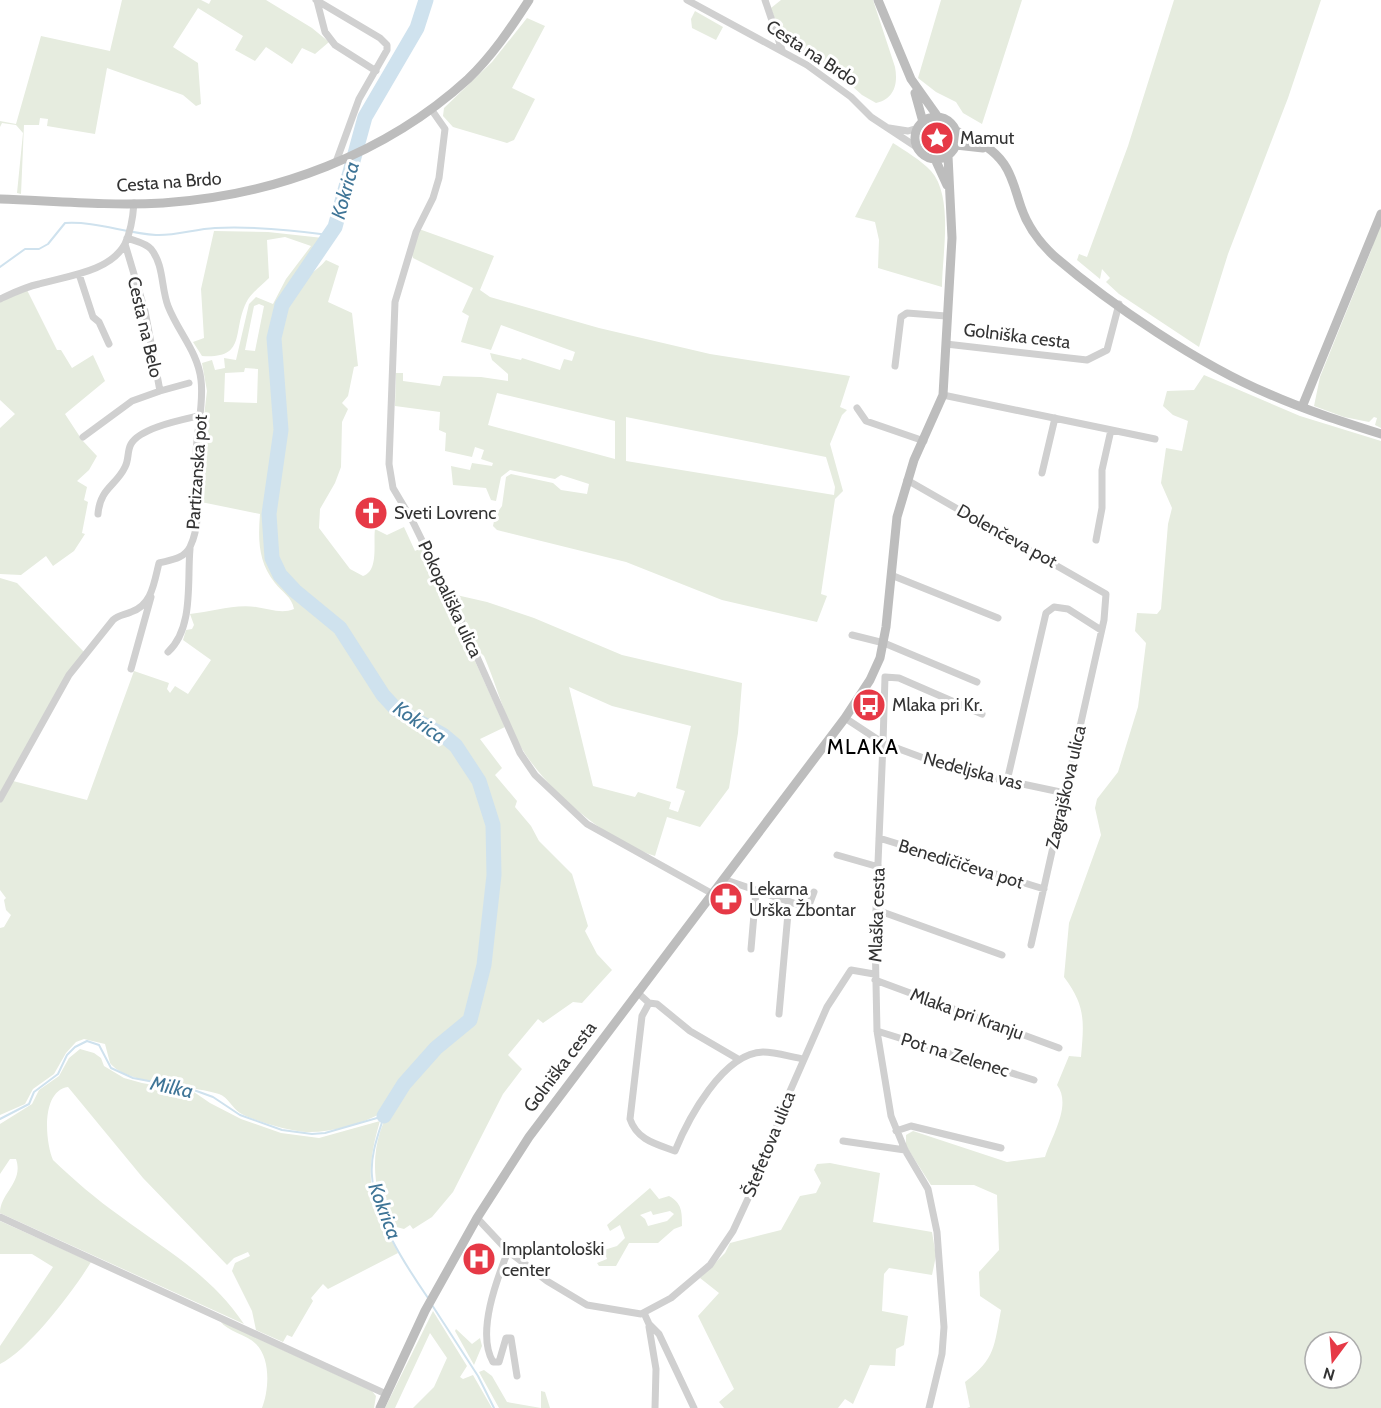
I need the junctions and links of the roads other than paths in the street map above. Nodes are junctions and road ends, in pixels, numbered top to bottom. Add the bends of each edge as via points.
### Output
1 (316, 0) edge
2 (529, 0) edge
3 (687, 0) edge
4 (765, 0) edge
5 (878, 0) edge
6 (783, 50) junction
7 (376, 71) junction
8 (911, 79) junction
9 (431, 109) junction
10 (938, 117) junction
11 (881, 125) junction
12 (920, 125) junction
13 (956, 131) junction
14 (956, 145) junction
15 (918, 148) junction
16 (989, 149) junction
17 (948, 156) junction
18 (935, 159) junction
19 (336, 162) junction
20 (949, 190) junction
21 (0, 199) edge
22 (134, 203) junction
23 (1381, 214) edge
24 (126, 241) junction
25 (79, 274) junction
26 (0, 299) edge
27 (1119, 304) junction
28 (946, 316) junction
29 (108, 344) dead end
30 (946, 344) junction
31 (896, 366) dead end
32 (189, 383) dead end
33 (160, 391) junction
34 (943, 395) junction
35 (1302, 407) junction
36 (857, 408) dead end
37 (198, 416) junction
38 (1055, 418) junction
39 (1111, 430) junction
40 (1381, 434) edge
41 (83, 437) dead end
42 (1155, 439) dead end
43 (924, 441) junction
44 (1042, 473) dead end
45 (907, 480) junction
46 (98, 514) dead end
47 (1096, 540) dead end
48 (190, 549) junction
49 (891, 575) junction
50 (1106, 594) joint
51 (152, 595) junction
52 (998, 618) dead end
53 (1101, 630) junction
54 (852, 635) dead end
55 (884, 643) junction
56 (168, 652) dead end
57 (131, 669) dead end
58 (977, 682) dead end
59 (982, 714) dead end
60 (845, 718) junction
61 (883, 743) junction
62 (1007, 781) junction
63 (1065, 793) junction
64 (0, 800) edge
65 (879, 838) junction
66 (837, 855) dead end
67 (879, 867) junction
68 (723, 879) junction
69 (1044, 889) junction
70 (756, 891) junction
71 (814, 892) dead end
72 (711, 893) junction
73 (789, 902) junction
74 (876, 910) junction
75 (1031, 945) dead end
76 (751, 949) dead end
77 (1002, 955) dead end
78 (874, 977) junction
79 (637, 992) junction
80 (649, 1003) junction
81 (779, 1014) dead end
82 (877, 1031) junction
83 (1059, 1048) dead end
84 (738, 1059) junction
85 (804, 1059) junction
86 (1034, 1080) dead end
87 (896, 1131) junction
88 (843, 1142) dead end
89 (1001, 1148) dead end
90 (905, 1150) junction
91 (0, 1217) edge
92 (477, 1218) junction
93 (508, 1251) junction
94 (644, 1314) junction
95 (649, 1324) junction
96 (517, 1376) dead end
97 (386, 1394) junction
98 (380, 1408) edge
99 (655, 1408) edge
100 (694, 1408) edge
101 (929, 1408) edge

1 - 7 street via 326,32 335,45
1 - 7 street via 387,45
2 - 9 main road, Cesta na Brdo via 494,51
3 - 6 street, Cesta na Brdo
4 - 6 street
5 - 8 main road
6 - 11 street, Cesta na Brdo via 832,81
7 - 19 street via 359,99
8 - 10 main road
8 - 12 main road
9 - 19 main road, Cesta na Brdo via 392,136
9 - 72 street, Pokopališka ulica via 445,129 439,178 407,258 392,329 389,464 393,488 456,610 520,753 535,775 587,824
10 - 12 main road
10 - 13 main road via 952,124
11 - 12 street via 899,130
11 - 15 street, Cesta na Brdo
12 - 15 main road via 915,135
13 - 14 main road
13 - 16 main road
14 - 16 main road
14 - 17 main road
15 - 18 main road
16 - 27 main road via 1005,165 1036,236 1053,255
17 - 18 main road
17 - 20 main road, Golniška cesta
18 - 20 main road
19 - 22 main road, Cesta na Brdo via 231,195
20 - 28 main road, Golniška cesta via 952,238
21 - 22 main road, Cesta na Brdo
22 - 24 street
23 - 35 main road
24 - 25 street, Cesta na Belo via 108,261
24 - 33 street, Cesta na Belo via 145,311
24 - 37 street, Partizanska pot via 151,248 157,260 167,304 196,357 202,404
25 - 26 street, Cesta na Belo via 37,284
25 - 29 street via 93,317
27 - 30 street, Golniška cesta via 1107,350 1087,360
27 - 35 main road via 1214,366
28 - 30 main road, Golniška cesta
28 - 31 street, Golniška cesta via 907,313 901,317
30 - 34 main road, Golniška cesta
32 - 33 street
33 - 41 street, Cesta na Belo via 132,401
34 - 38 street
34 - 43 main road, Golniška cesta
35 - 40 main road
36 - 43 street via 866,421
37 - 46 street via 175,421 134,440 125,467 101,497
37 - 48 street, Partizanska pot via 198,496
38 - 39 street
38 - 44 street
39 - 42 street
39 - 47 street via 1102,470 1102,507
43 - 45 main road, Golniška cesta
45 - 49 main road, Golniška cesta via 897,517
45 - 50 street, Dolenčeva pot
48 - 51 street, Partizanska pot via 182,556 159,563
48 - 56 street via 185,621 181,636
49 - 52 street
49 - 55 main road, Golniška cesta
50 - 53 street, Zagrajškova ulica
51 - 57 street
51 - 64 street via 133,612 117,615 78,662
53 - 62 street via 1068,609 1054,607 1046,614
53 - 63 street, Zagrajškova ulica
54 - 55 street
55 - 58 street
55 - 60 main road, Golniška cesta via 870,680
59 - 61 street via 887,675
60 - 61 street
60 - 68 main road, Golniška cesta
61 - 62 street, Nedeljska vas via 956,770
61 - 65 street, Mlaška cesta
62 - 63 street, Nedeljska vas
63 - 69 street, Zagrajškova ulica
65 - 67 street, Mlaška cesta
65 - 69 street, Benedičičeva pot
66 - 67 street
67 - 74 street, Mlaška cesta
68 - 70 street
68 - 72 main road, Golniška cesta
69 - 75 street, Zagrajškova ulica
70 - 73 street
70 - 76 street
71 - 73 street via 805,907
72 - 79 main road, Golniška cesta
73 - 81 street
74 - 77 street
74 - 78 street, Mlaška cesta
78 - 82 street, Mlaška cesta
78 - 83 street, Mlaka pri Kranju
78 - 85 street, Štefetova ulica via 851,970 827,1007
79 - 80 street
79 - 92 main road, Golniška cesta via 542,1119
80 - 84 street via 657,1004
80 - 84 street via 642,1016 629,1107 634,1130 645,1139 675,1151 722,1072
82 - 86 street, Pot na Zelenec
82 - 87 street, Mlaška cesta via 884,1084
84 - 85 street via 763,1052
85 - 94 street, Štefetova ulica via 780,1114 770,1151 724,1247 710,1265
87 - 89 street via 911,1126
87 - 90 street, Mlaška cesta
88 - 90 street
90 - 101 street, Mlaška cesta via 928,1188 937,1232 944,1327
91 - 97 street
92 - 93 street
92 - 97 main road, Golniška cesta via 425,1311
93 - 94 street via 587,1305
93 - 96 street via 492,1293 489,1346 494,1362 499,1362 506,1338 511,1338
94 - 95 street
95 - 99 street via 656,1369
95 - 100 street via 659,1334
97 - 98 main road, Golniška cesta

